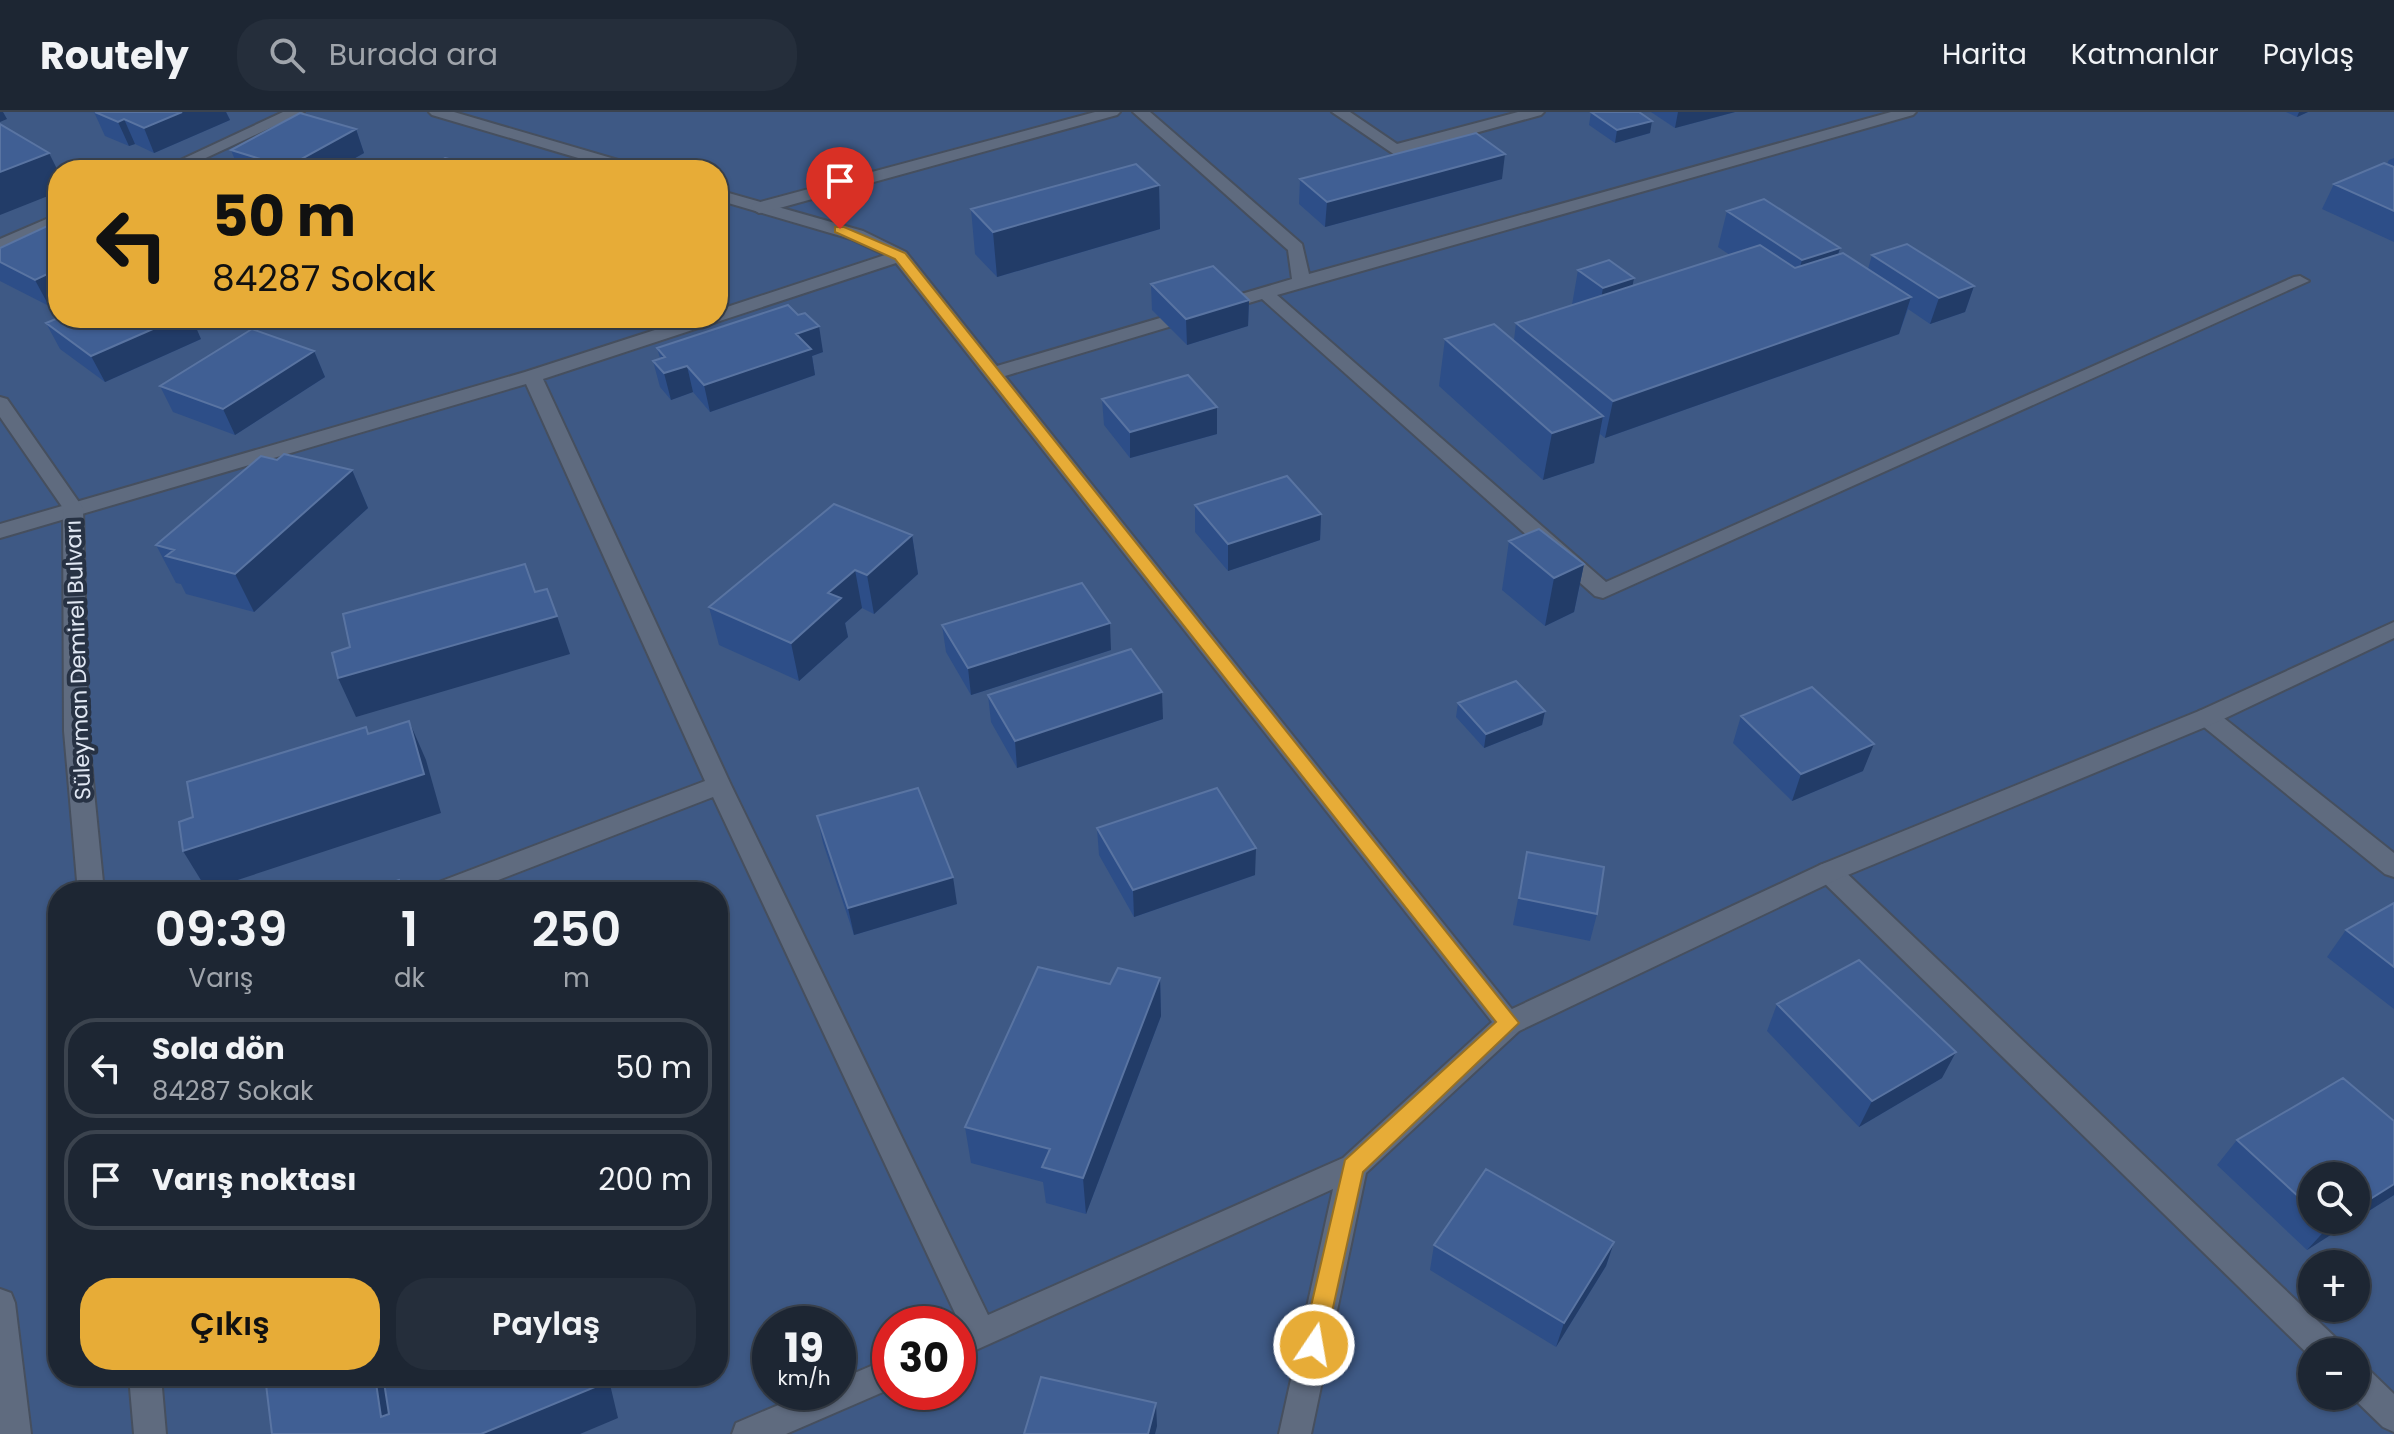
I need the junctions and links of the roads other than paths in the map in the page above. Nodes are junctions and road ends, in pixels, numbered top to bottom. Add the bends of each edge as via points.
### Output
1 (296, 112) edge
2 (437, 112) edge
3 (1112, 112) edge
4 (1141, 112) edge
5 (1340, 112) edge
6 (1536, 112) edge
7 (1908, 112) edge
8 (189, 160) edge
9 (602, 160) edge
10 (728, 198) edge
11 (759, 208) junction
12 (48, 223) edge
13 (0, 245) edge
14 (900, 256) junction
15 (2300, 281) dead end
16 (1301, 282) junction
17 (1265, 293) junction
18 (728, 313) edge
19 (679, 328) edge
20 (994, 373) junction
21 (532, 376) junction
22 (0, 403) edge
23 (73, 508) junction
24 (0, 531) edge
25 (2394, 629) edge
26 (2207, 717) junction
27 (719, 785) junction
28 (2394, 867) edge
29 (1829, 872) junction
30 (90, 882) edge
31 (466, 882) edge
32 (1509, 1023) junction
33 (1353, 1167) junction
34 (0, 1303) edge
35 (955, 1306) edge
36 (976, 1335) edge
37 (2313, 1338) edge
38 (872, 1381) edge
39 (146, 1386) edge
40 (2370, 1393) edge
41 (2394, 1416) edge
42 (15, 1434) edge
43 (150, 1434) edge
44 (748, 1434) edge
45 (1295, 1434) edge

1 - 8 street
2 - 9 street
3 - 11 street
4 - 16 street via 1296,248
5 - 6 street via 1395,150
7 - 16 street
10 - 11 street
11 - 14 street via 857,235
12 - 13 street
14 - 18 street
14 - 20 street
15 - 17 street via 1603,591
16 - 17 street
17 - 20 street
19 - 21 street
20 - 32 street
21 - 23 street
21 - 27 street
22 - 23 street, Süleyman Demirel Bulvarı
23 - 24 street
23 - 30 street, Süleyman Demirel Bulvarı via 76,731
25 - 26 street
26 - 28 street
26 - 29 street
27 - 31 street
27 - 35 street
29 - 32 street
29 - 37 street
32 - 33 street
33 - 36 street
33 - 45 street
34 - 42 street
38 - 44 street
39 - 43 street
40 - 41 street

